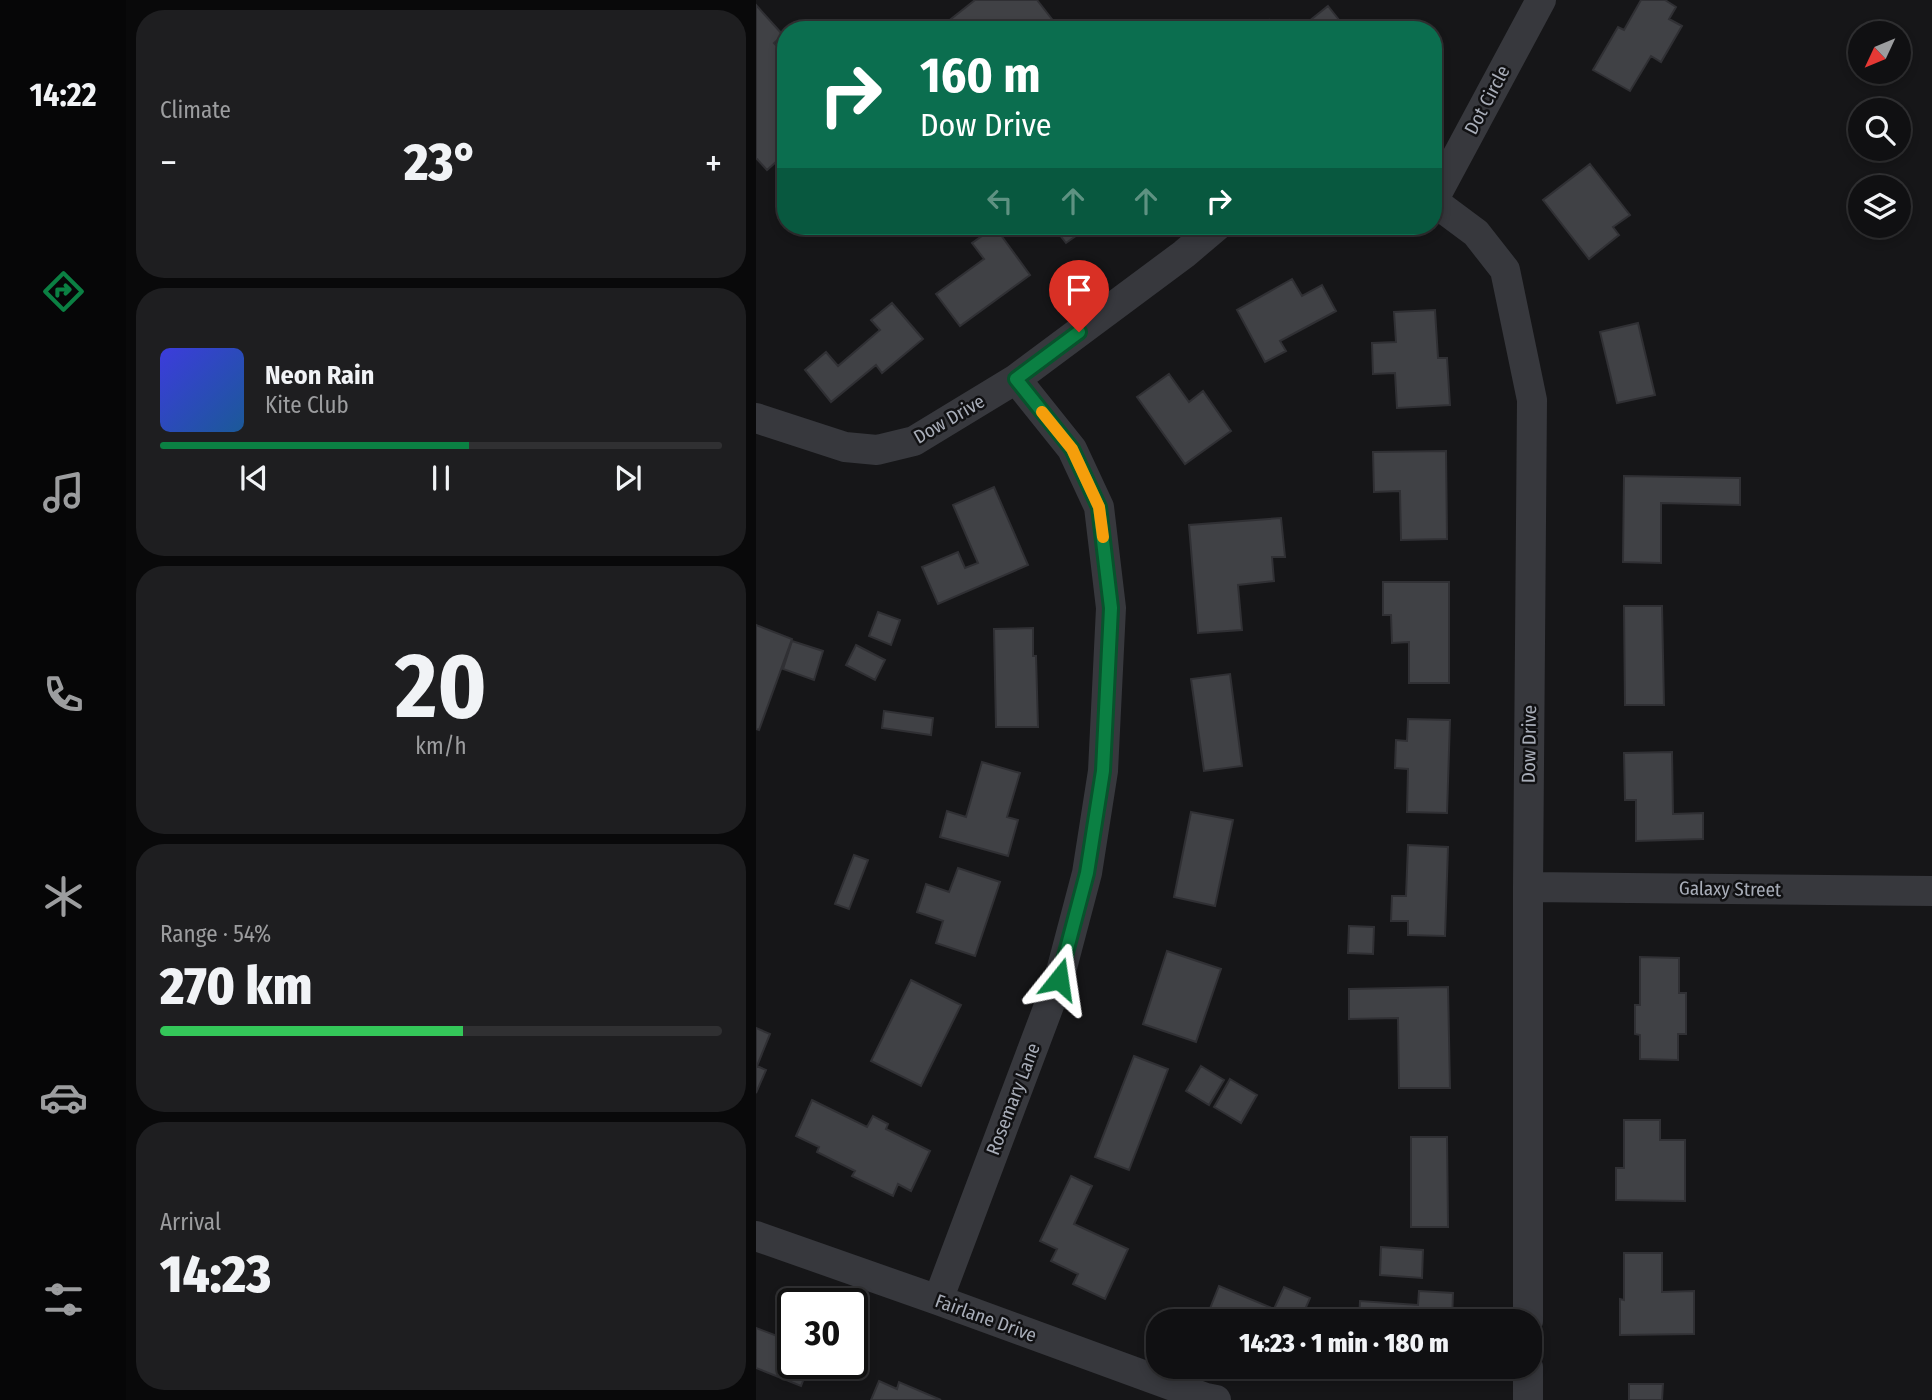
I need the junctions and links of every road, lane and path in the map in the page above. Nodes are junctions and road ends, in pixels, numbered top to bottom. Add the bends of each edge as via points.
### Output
1 (1541, 0) edge
2 (1442, 184) edge
3 (1442, 208) edge
4 (1206, 235) edge
5 (1016, 379) junction
6 (756, 418) edge
7 (1528, 887) junction
8 (1932, 891) edge
9 (756, 1236) edge
10 (938, 1300) junction
11 (1528, 1309) edge
12 (1528, 1379) edge
13 (1216, 1400) edge
14 (1528, 1400) edge

1 - 2 street, Dot Circle
3 - 7 street, Dow Drive via 1476,233 1506,270 1532,400
4 - 5 street, Dow Drive
5 - 6 street, Dow Drive via 914,441 877,450 845,447
5 - 10 street, Rosemary Lane via 1072,449 1099,507 1111,608 1103,771 1087,873 1059,979
7 - 8 street, Galaxy Street
7 - 11 street, Dow Drive
9 - 10 street, Fairlane Drive
10 - 13 street, Fairlane Drive
12 - 14 street

